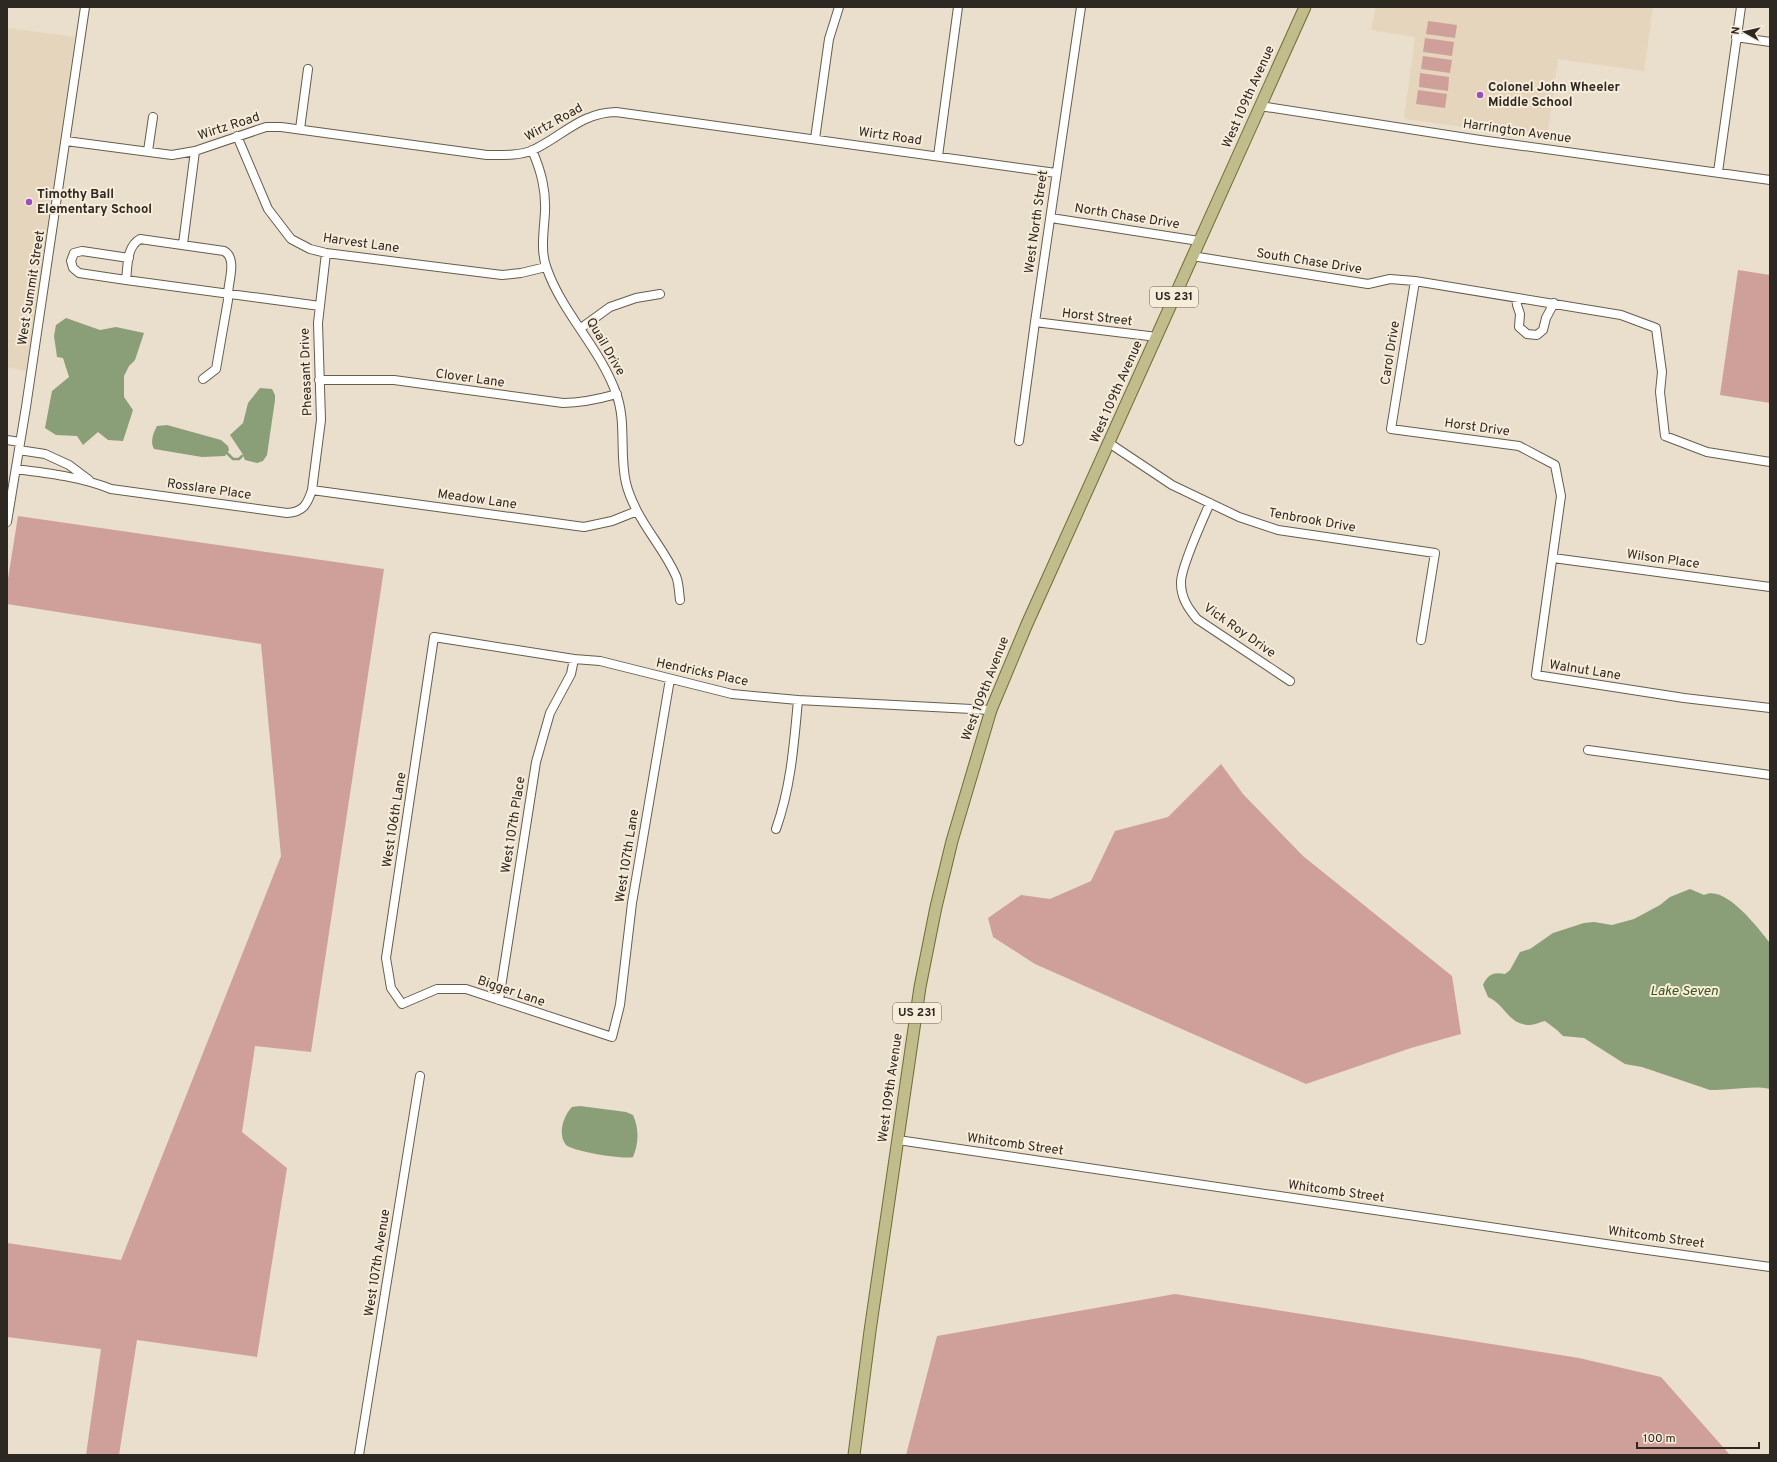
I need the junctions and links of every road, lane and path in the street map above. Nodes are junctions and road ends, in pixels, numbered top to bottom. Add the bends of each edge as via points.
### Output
1 (85, 7) edge
2 (839, 7) edge
3 (958, 7) edge
4 (1081, 7) edge
5 (1305, 7) edge
6 (1741, 7) edge
7 (1736, 37) junction
8 (1770, 42) edge
9 (308, 68) dead end
10 (1260, 106) junction
11 (153, 117) dead end
12 (300, 129) junction
13 (237, 136) junction
14 (815, 139) junction
15 (66, 141) junction
16 (532, 150) junction
17 (148, 151) junction
18 (195, 151) junction
19 (938, 156) junction
20 (1718, 172) junction
21 (1056, 173) junction
22 (1770, 180) edge
23 (1051, 218) junction
24 (1199, 241) junction
25 (183, 244) junction
26 (326, 253) junction
27 (1192, 256) junction
28 (128, 258) junction
29 (546, 267) junction
30 (126, 280) junction
31 (1415, 281) junction
32 (227, 293) junction
33 (660, 294) dead end
34 (1516, 298) junction
35 (1554, 303) junction
36 (320, 306) junction
37 (1035, 322) junction
38 (580, 328) junction
39 (1157, 337) junction
40 (203, 379) dead end
41 (319, 380) junction
42 (617, 394) junction
43 (1391, 429) joint
44 (7, 440) edge
45 (1019, 441) dead end
46 (1109, 443) junction
47 (20, 446) junction
48 (1770, 462) edge
49 (1555, 465) joint
50 (16, 470) junction
51 (92, 482) junction
52 (312, 490) junction
53 (1210, 503) junction
54 (637, 511) junction
55 (7, 522) edge
56 (1553, 558) junction
57 (1770, 587) edge
58 (680, 600) dead end
59 (434, 637) joint
60 (1421, 640) dead end
61 (574, 659) junction
62 (670, 679) junction
63 (1290, 682) dead end
64 (798, 700) junction
65 (1770, 708) edge
66 (991, 710) junction
67 (1588, 750) dead end
68 (1770, 775) edge
69 (776, 829) dead end
70 (499, 1000) junction
71 (402, 1004) joint
72 (612, 1037) joint
73 (420, 1076) dead end
74 (898, 1140) junction
75 (1770, 1267) edge
76 (359, 1455) edge
77 (854, 1455) edge

1 - 15 street, West Summit Street
2 - 14 street via 828,39
3 - 19 street
4 - 21 street, West North Street
5 - 10 main road, West 109th Avenue / US 231
6 - 7 street
7 - 8 street
7 - 20 street
9 - 12 street
10 - 20 street, Harrington Avenue via 1480,140
10 - 24 main road, West 109th Avenue / US 231
11 - 17 street
12 - 13 street, Wirtz Road via 266,127
12 - 16 street, Wirtz Road via 487,155 506,156
13 - 18 street, Wirtz Road
13 - 26 street, Harvest Lane via 268,209 291,239 310,249
14 - 16 street, Wirtz Road via 602,112 588,117
14 - 19 street, Wirtz Road
15 - 17 street, Wirtz Road
15 - 47 street, West Summit Street
16 - 29 street, Quail Drive via 544,184 543,242
17 - 18 street, Wirtz Road via 172,154
18 - 25 street
19 - 21 street, Wirtz Road
20 - 22 street, Harrington Avenue
21 - 23 street, West North Street
23 - 24 street, North Chase Drive
23 - 37 street, West North Street
24 - 27 main road, West 109th Avenue / US 231
25 - 28 street via 140,239 134,242
25 - 32 street via 229,254 231,265
26 - 29 street, Harvest Lane via 502,275
26 - 36 street, Pheasant Drive
27 - 31 street, South Chase Drive via 1368,284 1390,279
27 - 39 main road, West 109th Avenue / US 231
28 - 30 street
28 - 30 street via 82,251 74,253 71,261 73,268 79,273
29 - 38 street, Quail Drive via 553,286
30 - 32 street
31 - 34 street, South Chase Drive
31 - 43 street, Carol Drive
32 - 36 street
32 - 40 street via 227,307 216,369
33 - 38 street via 636,298 610,307
34 - 35 street, South Chase Drive
34 - 35 street via 1520,314 1519,327 1527,334 1537,335 1543,330
35 - 48 street, South Chase Drive via 1620,315 1656,328 1662,372 1660,392 1665,436 1707,452
36 - 41 street, Pheasant Drive
37 - 39 street, Horst Street
37 - 45 street, West North Street
38 - 42 street, Quail Drive via 608,372
39 - 46 main road, West 109th Avenue / US 231
41 - 42 street, Clover Lane via 394,380 563,403 596,400
41 - 52 street, Pheasant Drive via 321,420
42 - 54 street, Quail Drive via 626,483
43 - 49 street, Horst Drive via 1519,446
44 - 47 street, Rosslare Place
46 - 53 street, Tenbrook Drive via 1172,485
46 - 66 main road, West 109th Avenue / US 231
47 - 50 street, West Summit Street
47 - 51 street, Rosslare Place via 69,465
49 - 56 street, Walnut Lane via 1561,496
50 - 51 street, Rosslare Place via 48,473
50 - 55 street, West Summit Street
51 - 52 street, Rosslare Place via 111,489 287,513 296,513 303,508 309,501
52 - 54 street, Meadow Lane via 584,527 612,522
53 - 60 street, Tenbrook Drive via 1239,517 1278,530 1435,553
53 - 63 street, Vick Roy Drive via 1181,575 1182,592 1188,609 1197,619
54 - 58 street, Quail Drive via 676,578
56 - 57 street, Wilson Place
56 - 65 street, Walnut Lane via 1536,675 1684,698
59 - 61 street, Hendricks Place
59 - 71 street, West 106th Lane via 386,958 391,988
61 - 62 street, Hendricks Place via 600,662
61 - 70 street, West 107th Place via 571,674 550,713 536,762
62 - 64 street, Hendricks Place via 732,694
62 - 72 street, West 107th Lane via 632,903 620,1005
64 - 66 street, Hendricks Place
64 - 69 street via 793,762 784,807
66 - 74 main road, West 109th Avenue / US 231 via 954,833 936,907 922,974
67 - 68 street
70 - 71 street, Bigger Lane via 466,989 437,989
70 - 72 street, Bigger Lane
73 - 76 street, West 107th Avenue
74 - 75 street, Whitcomb Street
74 - 77 main road, West 109th Avenue / US 231

